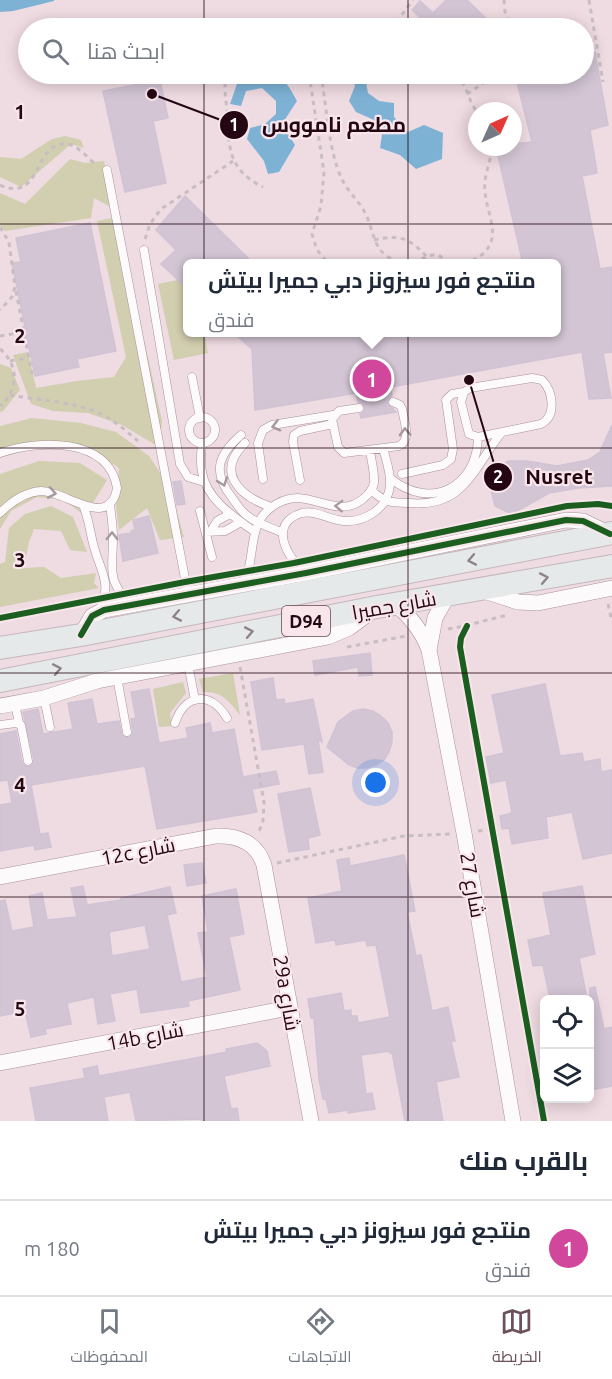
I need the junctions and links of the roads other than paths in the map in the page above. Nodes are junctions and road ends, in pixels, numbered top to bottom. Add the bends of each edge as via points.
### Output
1 (107, 170) road end
2 (144, 250) road end
3 (192, 377) dead end
4 (464, 392) junction
5 (393, 402) dead end
6 (359, 408) dead end
7 (200, 418) junction
8 (333, 419) junction
9 (502, 432) junction
10 (241, 435) dead end
11 (478, 437) junction
12 (202, 443) junction
13 (245, 443) dead end
14 (383, 448) junction
15 (370, 450) junction
16 (0, 453) edge
17 (402, 474) dead end
18 (390, 478) junction
19 (263, 479) dead end
20 (300, 480) dead end
21 (204, 482) junction
22 (371, 490) junction
23 (384, 501) junction
24 (110, 503) junction
25 (83, 505) junction
26 (271, 507) junction
27 (200, 511) dead end
28 (0, 513) edge
29 (230, 514) junction
30 (241, 522) junction
31 (259, 522) junction
32 (208, 531) junction
33 (255, 532) junction
34 (283, 534) junction
35 (611, 534) edge
36 (212, 557) dead end
37 (106, 565) junction
38 (612, 566) edge
39 (306, 573) junction
40 (244, 584) junction
41 (609, 589) edge
42 (482, 590) junction
43 (188, 594) junction
44 (448, 595) junction
45 (130, 605) junction
46 (386, 606) junction
47 (99, 611) junction
48 (81, 634) junction
49 (0, 648) edge
50 (429, 650) junction
51 (188, 664) junction
52 (117, 677) junction
53 (0, 681) edge
54 (44, 698) junction
55 (195, 700) junction
56 (8, 705) edge
57 (227, 718) dead end
58 (19, 723) junction
59 (175, 723) dead end
60 (0, 725) edge
61 (50, 727) dead end
62 (127, 732) dead end
63 (28, 761) dead end
64 (264, 865) joint
65 (0, 878) edge
66 (289, 1008) junction
67 (0, 1063) edge
68 (311, 1121) edge
69 (513, 1121) edge

1 - 43 lane
2 - 21 lane via 180,464 188,477
3 - 7 lane
4 - 9 lane via 532,378 545,383 552,410 547,420
4 - 11 lane via 461,402 468,431
4 - 17 lane via 452,394 446,400 451,459 443,465
14 -> 5 lane via 399,446 406,439 402,409
6 - 8 lane via 339,411
7 - 12 lane via 191,424 189,434
7 - 12 lane via 209,420 214,429 211,439
8 - 15 lane via 341,452
8 -> 19 lane via 272,425 264,430 258,443
8 - 20 lane via 294,435
9 - 11 lane
9 - 23 lane via 470,480 454,494 427,504
10 -> 31 lane via 222,457 221,480 243,512
11 - 18 lane via 467,471 457,484 442,492 416,493
12 - 21 lane
13 - 26 lane via 233,459 233,479 247,496
14 - 15 lane
14 - 18 lane
15 - 22 lane via 374,476
16 - 24 lane via 37,444 84,450 114,475 117,488
18 - 23 lane
21 - 29 lane
22 - 23 lane
22 -> 26 lane via 351,506 328,506 298,498
23 - 34 lane via 368,516 353,521 303,513 293,517
24 - 25 lane via 97,509
37 -> 24 lane via 113,537
28 -> 25 lane via 10,503 41,491
25 - 37 lane via 95,549
26 - 31 lane
27 - 32 lane
29 - 30 lane
29 - 32 lane
30 - 32 lane via 225,531
30 - 33 lane
31 - 33 lane
31 - 34 lane
32 - 36 lane
33 - 40 lane
34 - 39 lane via 289,557
35 - 39 street via 583,521 566,520
35 -> 48 main road, شارع جميرا / D94
37 - 45 lane
37 - 47 lane via 106,589
42 -> 38 main road, شارع جميرا / D94
39 - 40 street
40 - 43 street
41 - 42 street via 538,603 518,602
42 - 44 main road, شارع جميرا / D94
43 - 45 street
44 - 46 main road, شارع جميرا / D94
44 - 50 street, شارع 27 via 435,618
45 - 47 street
46 - 50 street, شارع 27 via 415,622
46 - 51 street via 327,637
53 -> 46 main road, شارع جميرا / D94
47 - 48 street
48 - 49 main road, شارع جميرا / D94
50 - 69 street, شارع 27 via 465,832
51 - 52 street
51 - 55 lane
52 - 54 street via 81,684
52 - 62 lane
54 - 56 street
54 - 61 lane
55 - 57 lane via 214,702
55 - 59 lane via 182,708
56 - 58 lane
58 - 60 lane
58 - 63 lane
64 - 65 street, 12c شارع via 252,845 241,839 216,836
64 - 66 street, 29a شارع
66 - 67 street, 14b شارع
66 - 68 street, 29a شارع

